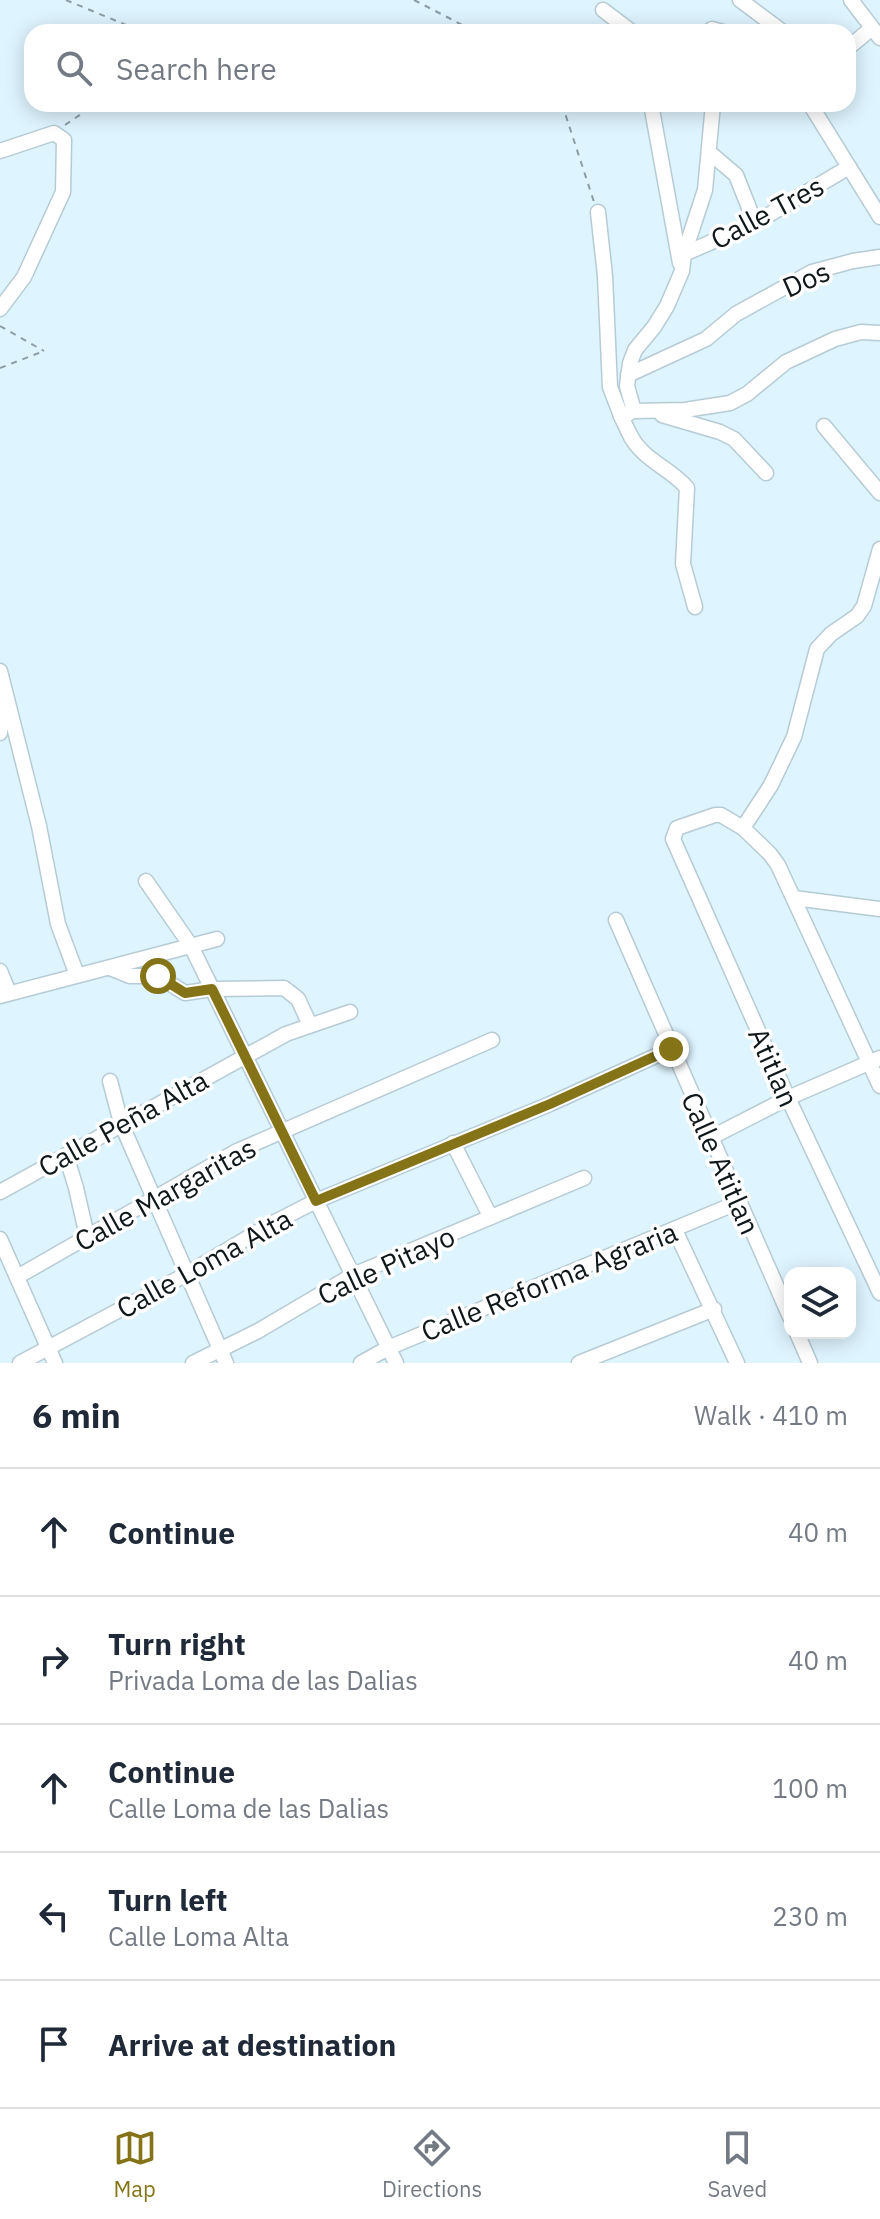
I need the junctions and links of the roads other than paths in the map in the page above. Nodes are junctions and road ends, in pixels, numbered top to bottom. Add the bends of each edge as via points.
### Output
1 (740, 0) edge
2 (851, 0) edge
3 (603, 10) dead end
4 (624, 24) edge
5 (772, 24) edge
6 (876, 33) edge
7 (856, 44) edge
8 (652, 112) edge
9 (713, 112) edge
10 (815, 112) edge
11 (0, 151) edge
12 (710, 153) junction
13 (849, 167) junction
14 (598, 212) road end
15 (880, 217) edge
16 (755, 223) junction
17 (684, 254) junction
18 (880, 257) edge
19 (682, 271) junction
20 (0, 309) edge
21 (880, 333) edge
22 (628, 375) junction
23 (654, 413) junction
24 (628, 414) junction
25 (824, 426) dead end
26 (766, 473) dead end
27 (880, 493) edge
28 (880, 549) edge
29 (695, 607) dead end
30 (0, 671) edge
31 (5, 692) junction
32 (0, 733) edge
33 (743, 828) junction
34 (146, 881) dead end
35 (794, 898) junction
36 (880, 909) edge
37 (616, 920) dead end
38 (217, 939) dead end
39 (191, 946) junction
40 (110, 968) junction
41 (0, 971) edge
42 (77, 975) junction
43 (212, 989) junction
44 (5, 995) edge
45 (350, 1012) dead end
46 (310, 1025) junction
47 (492, 1040) dead end
48 (671, 1049) junction
49 (246, 1055) junction
50 (875, 1061) edge
51 (110, 1081) dead end
52 (880, 1086) edge
53 (788, 1098) junction
54 (121, 1123) junction
55 (284, 1131) junction
56 (710, 1138) junction
57 (453, 1143) junction
58 (66, 1155) junction
59 (584, 1178) dead end
60 (0, 1192) edge
61 (152, 1198) junction
62 (316, 1201) junction
63 (739, 1202) junction
64 (490, 1216) junction
65 (675, 1230) junction
66 (87, 1236) junction
67 (0, 1241) edge
68 (185, 1275) junction
69 (353, 1275) junction
70 (17, 1277) junction
71 (880, 1293) edge
72 (784, 1303) edge
73 (714, 1309) junction
74 (800, 1339) edge
75 (48, 1348) junction
76 (388, 1348) junction
77 (222, 1356) edge
78 (20, 1363) edge
79 (55, 1363) edge
80 (193, 1363) edge
81 (361, 1363) edge
82 (396, 1363) edge
83 (579, 1363) edge
84 (737, 1363) edge
85 (810, 1363) edge

1 - 5 street
2 - 6 street
3 - 4 street
6 - 7 street
8 - 19 street
9 - 12 street
10 - 13 street
11 - 20 street via 54,133 64,140 63,192 24,277
12 - 16 street via 736,175
12 - 17 street via 705,190
13 - 15 street
13 - 16 street, Calle Tres
14 - 24 street via 610,387
16 - 17 street, Calle Tres
17 - 19 street
18 - 22 street, Dos via 812,272 736,314 706,339
19 - 22 street via 654,327 635,350
21 - 23 street via 835,339 786,362 730,403
22 - 24 street
23 - 24 street
23 - 26 street via 734,439
24 - 29 street via 632,440 687,488 683,564
25 - 27 street
28 - 33 street via 864,606 817,649 794,737
30 - 31 street
31 - 32 street
31 - 42 street via 58,924
33 - 35 street via 770,854
33 - 53 street, Atitlan via 715,815 677,828 673,839
34 - 39 street
35 - 36 street
35 - 50 street
37 - 48 street, Calle Atitlan
38 - 39 street
39 - 40 street
39 - 43 street
40 - 42 street
40 - 43 street via 130,976 158,976 185,993
41 - 44 street
42 - 44 street
43 - 46 street via 284,988 298,999
43 - 49 street
45 - 46 street, Calle Peña Alta
46 - 49 street, Calle Peña Alta
47 - 55 street, Calle Margaritas
48 - 56 street, Calle Atitlan
48 - 57 street, Calle Loma Alta
49 - 54 street, Calle Peña Alta
49 - 55 street
50 - 52 street
50 - 53 street
51 - 54 street
53 - 56 street
53 - 71 street, Atitlan
54 - 58 street, Calle Peña Alta
54 - 61 street
55 - 61 street, Calle Margaritas
55 - 62 street
56 - 63 street, Calle Atitlan
57 - 62 street, Calle Loma Alta
57 - 64 street
58 - 60 street, Calle Peña Alta
58 - 66 street
59 - 64 street, Calle Pitayo
61 - 66 street, Calle Margaritas
61 - 68 street
62 - 68 street, Calle Loma Alta
62 - 69 street
63 - 65 street, Calle Reforma Agraria
63 - 72 street, Calle Atitlan
64 - 69 street, Calle Pitayo
65 - 73 street
65 - 76 street, Calle Reforma Agraria
66 - 70 street, Calle Margaritas
67 - 70 street
68 - 75 street, Calle Loma Alta
68 - 77 street
69 - 76 street
69 - 77 street, Calle Pitayo
70 - 75 street
73 - 83 street
73 - 84 street
74 - 85 street
75 - 78 street, Calle Loma Alta
75 - 79 street
76 - 81 street, Calle Reforma Agraria
76 - 82 street
77 - 80 street, Calle Pitayo

